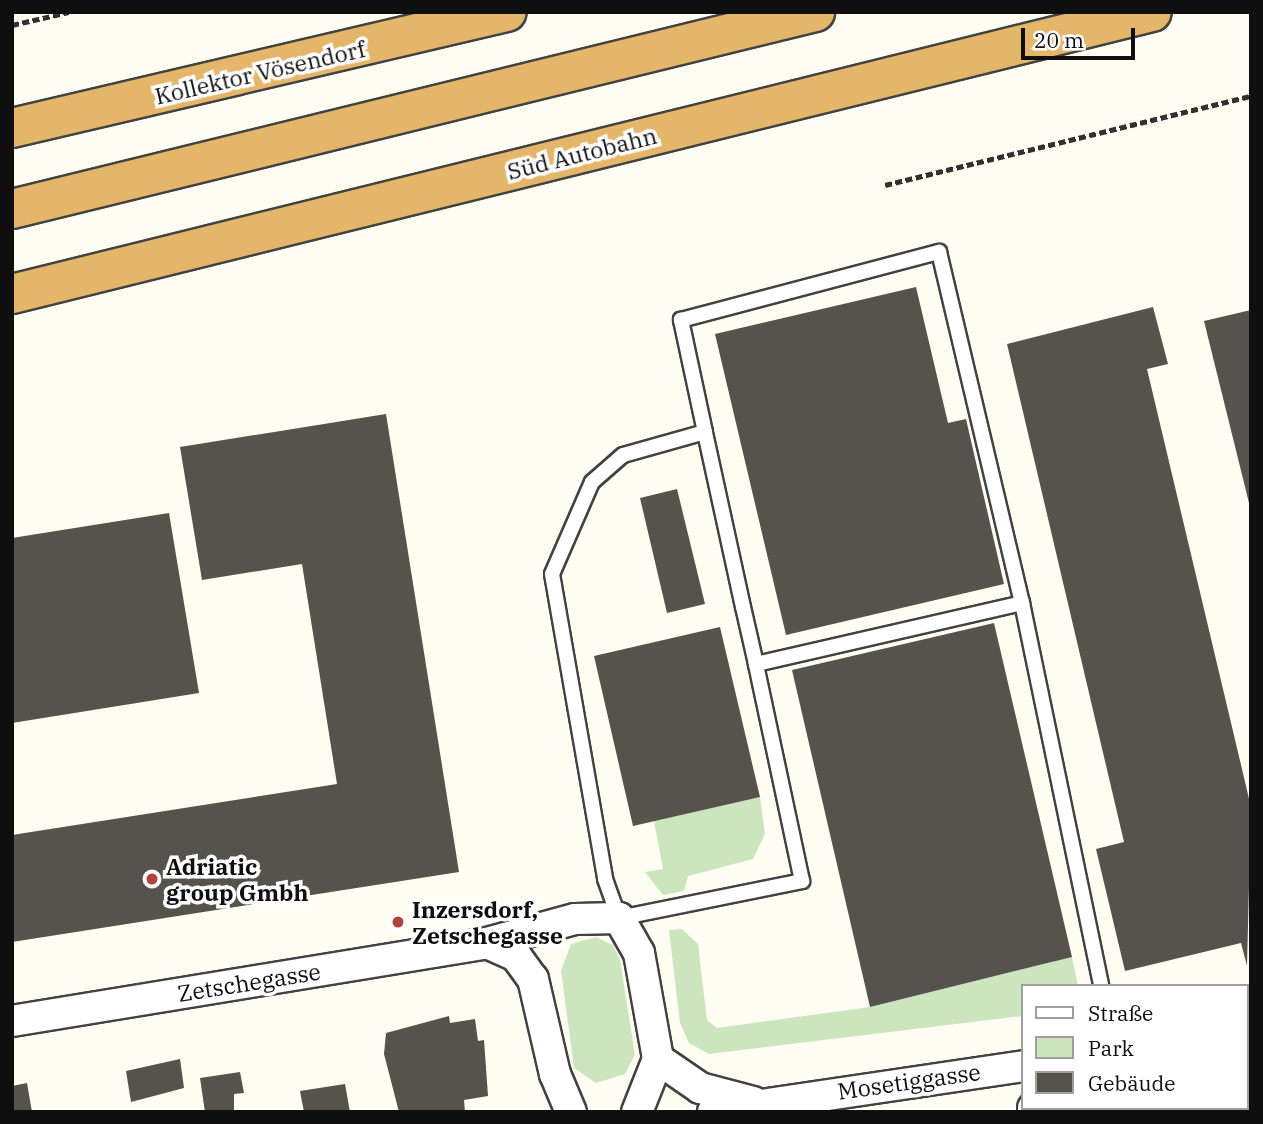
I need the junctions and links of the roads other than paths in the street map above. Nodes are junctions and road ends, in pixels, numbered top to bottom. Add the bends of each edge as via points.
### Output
1 (507, 12) edge
2 (815, 12) edge
3 (1152, 12) edge
4 (12, 128) edge
5 (12, 209) edge
6 (12, 294) edge
7 (705, 432) junction
8 (1022, 604) junction
9 (756, 664) junction
10 (619, 918) junction
11 (487, 943) junction
12 (1101, 984) edge
13 (12, 1021) edge
14 (657, 1059) junction
15 (1021, 1066) edge
16 (753, 1102) junction
17 (559, 1104) edge
18 (637, 1112) edge
19 (713, 1112) edge

1 - 4 highway, Kollektor Vösendorf
2 - 5 highway
3 - 6 highway, Süd Autobahn
7 - 8 lane via 681,320 939,252
7 - 9 lane
7 - 10 lane via 623,455 592,482 552,574 605,879
8 - 9 lane
8 - 12 lane
9 - 10 lane via 802,881
10 - 11 street, Zetschegasse via 575,919
10 - 14 street via 639,953
11 - 13 street, Zetschegasse
11 - 17 street via 516,956 533,979
14 - 16 street, Mosetiggasse via 700,1088
14 - 18 street
15 - 16 street, Mosetiggasse
16 - 19 street, Mosetiggasse

